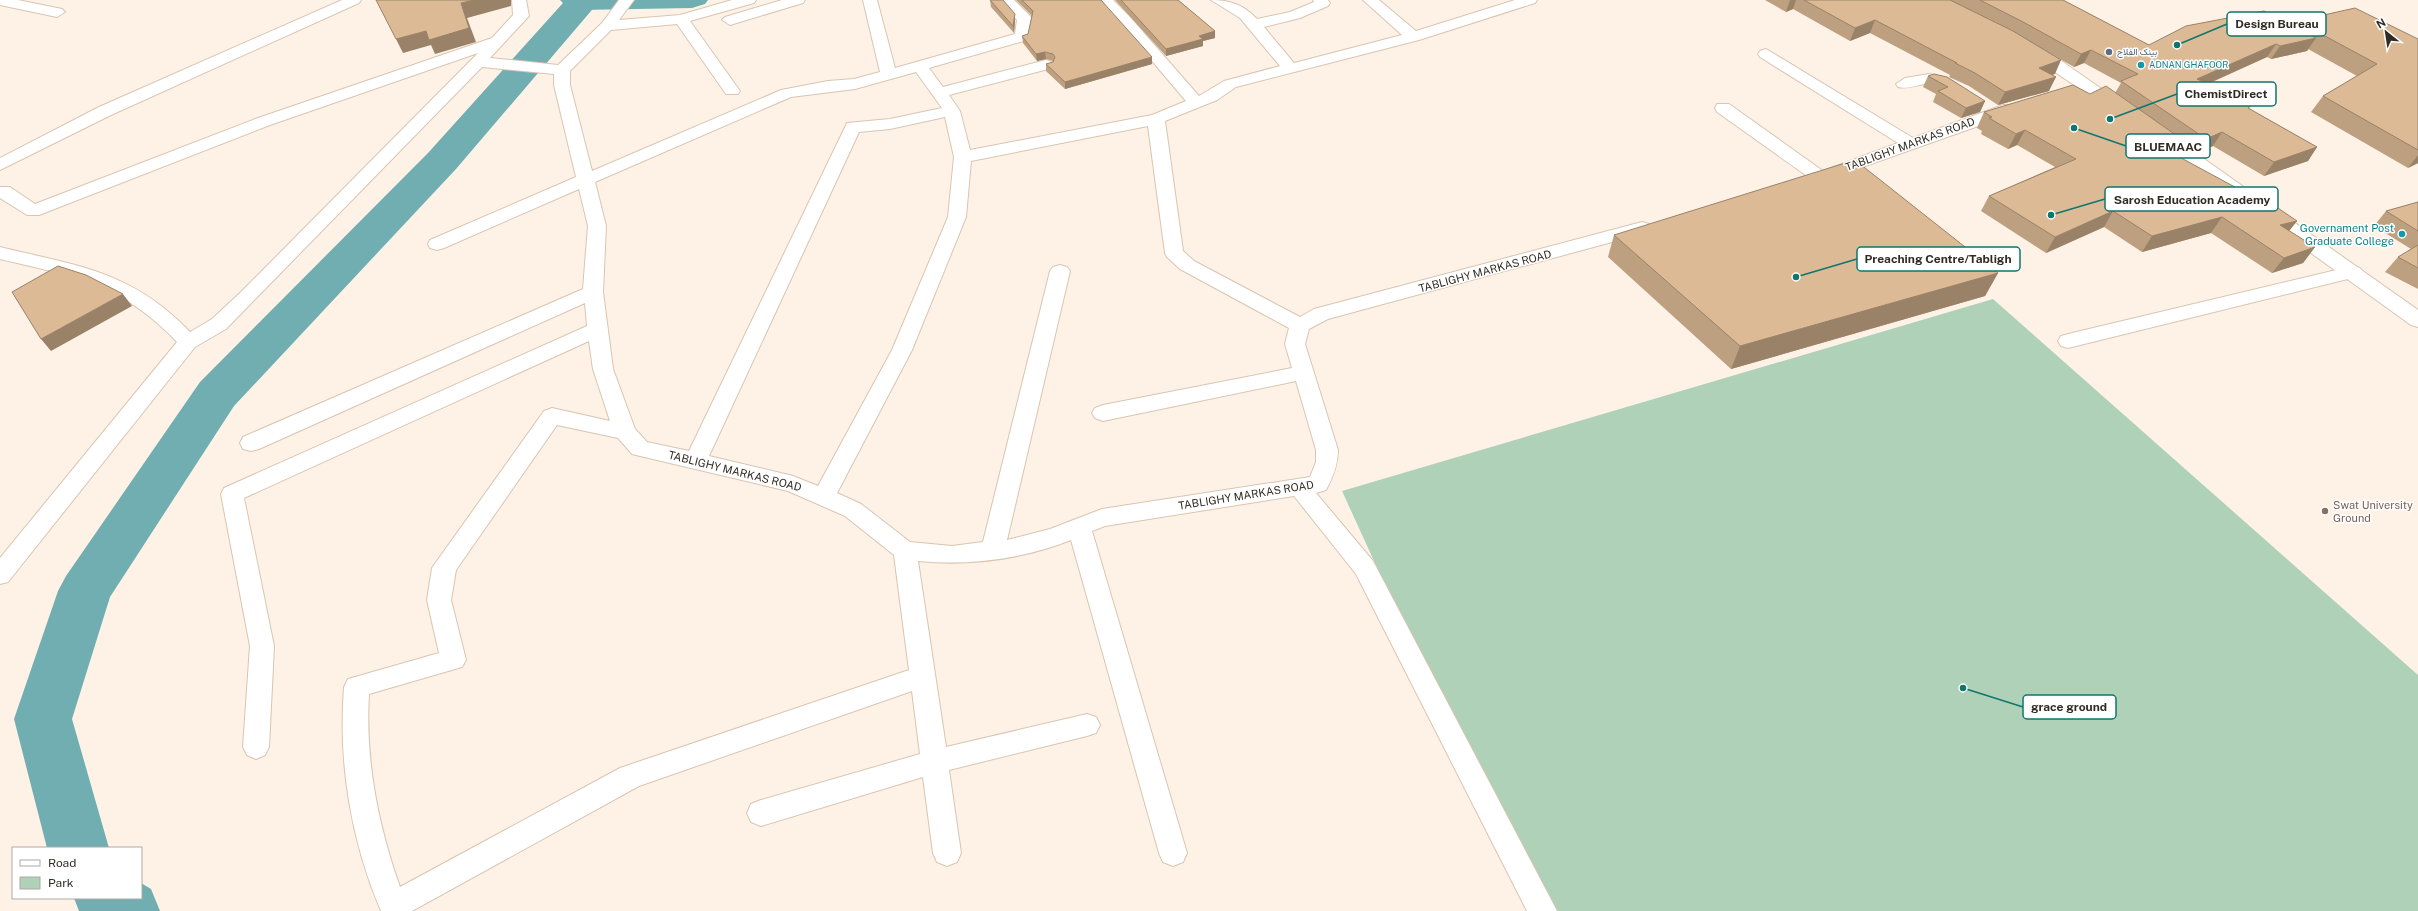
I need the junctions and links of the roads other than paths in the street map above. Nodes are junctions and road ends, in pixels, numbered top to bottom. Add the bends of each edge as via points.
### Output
1 (354, 0) edge
2 (519, 0) edge
3 (627, 0) edge
4 (749, 0) edge
5 (798, 0) edge
6 (870, 0) edge
7 (1006, 0) edge
8 (1104, 0) edge
9 (1218, 0) edge
10 (1320, 0) edge
11 (1370, 0) edge
12 (1530, 0) edge
13 (0, 2) edge
14 (57, 12) dead end
15 (1253, 25) junction
16 (607, 26) junction
17 (685, 26) junction
18 (1414, 37) junction
19 (498, 40) junction
20 (1766, 54) dead end
21 (478, 62) junction
22 (1046, 65) edge
23 (920, 66) junction
24 (1291, 69) junction
25 (889, 75) junction
26 (562, 77) junction
27 (1904, 84) dead end
28 (2089, 86) junction
29 (732, 91) dead end
30 (2068, 92) edge
31 (939, 93) junction
32 (1196, 102) junction
33 (2025, 104) edge
34 (1723, 108) dead end
35 (952, 111) junction
36 (1996, 113) junction
37 (1156, 119) junction
38 (2141, 119) junction
39 (1910, 143) junction
40 (963, 157) junction
41 (0, 165) edge
42 (1820, 177) junction
43 (586, 181) junction
44 (1798, 184) edge
45 (0, 193) edge
46 (1658, 223) edge
47 (437, 244) dead end
48 (0, 253) edge
49 (1060, 270) dead end
50 (2358, 273) junction
51 (593, 292) junction
52 (2418, 320) edge
53 (1300, 326) junction
54 (596, 330) junction
55 (2068, 341) dead end
56 (188, 342) junction
57 (1305, 372) junction
58 (1103, 413) dead end
59 (625, 432) junction
60 (251, 443) dead end
61 (696, 462) junction
62 (1298, 486) junction
63 (824, 496) junction
64 (1079, 527) junction
65 (993, 550) junction
66 (905, 551) junction
67 (0, 575) edge
68 (924, 676) junction
69 (1087, 725) dead end
70 (256, 747) dead end
71 (934, 762) junction
72 (761, 813) dead end
73 (947, 853) dead end
74 (1173, 853) dead end
75 (1542, 911) edge

1 - 41 street via 105,112
2 - 19 street via 521,16
3 - 16 street
4 - 17 street
5 - 17 street
6 - 25 street
7 - 23 street via 1025,19 1022,37
8 - 32 street via 1124,19
9 - 15 street via 1244,15
10 - 15 street via 1324,3
11 - 18 street
12 - 18 street
13 - 14 street
15 - 24 street
16 - 17 street
16 - 26 street
17 - 29 street
18 - 24 street
19 - 21 street
19 - 45 street via 306,105 33,211 4,191
20 - 39 street
21 - 26 street
21 - 56 street via 248,296 219,324
22 - 31 street
23 - 25 street
23 - 31 street
24 - 32 street via 1230,84 1211,97
25 - 43 street via 855,84 786,94
26 - 43 street, TABLIGHY MARKAS ROAD
27 - 36 street via 1920,78 1934,78
28 - 30 street
28 - 38 street
28 - 38 street via 2022,43 2095,84
31 - 35 street
32 - 37 street
33 - 36 street, TABLIGHY MARKAS ROAD
34 - 42 street
35 - 40 street
35 - 61 street via 890,124 853,127
36 - 39 street, TABLIGHY MARKAS ROAD
37 - 40 street
37 - 53 street via 1174,253 1187,265
38 - 50 street
39 - 42 street, TABLIGHY MARKAS ROAD
40 - 63 street via 957,217 902,350
42 - 44 street, TABLIGHY MARKAS ROAD
43 - 47 street
43 - 51 street, TABLIGHY MARKAS ROAD via 597,226
46 - 53 street, TABLIGHY MARKAS ROAD via 1434,286 1321,314
48 - 56 street via 59,266 110,282 174,326
49 - 65 street
50 - 52 street
50 - 55 street
51 - 54 street, TABLIGHY MARKAS ROAD
51 - 60 street
53 - 57 street, TABLIGHY MARKAS ROAD via 1295,344
54 - 59 street, TABLIGHY MARKAS ROAD via 602,369
54 - 70 street via 232,494 262,646
56 - 67 street
57 - 58 street
57 - 62 street, TABLIGHY MARKAS ROAD via 1327,450 1327,462 1318,484
59 - 61 street, TABLIGHY MARKAS ROAD via 640,448
59 - 68 street via 552,416 444,568 439,600 453,660 356,687 353,717 360,792 382,878 393,906 630,777
61 - 63 street, TABLIGHY MARKAS ROAD via 793,484
62 - 64 street, TABLIGHY MARKAS ROAD via 1102,518
62 - 75 street via 1365,568
63 - 66 street, TABLIGHY MARKAS ROAD via 853,510
64 - 65 street, TABLIGHY MARKAS ROAD via 1054,537
64 - 74 street
65 - 66 street, TABLIGHY MARKAS ROAD via 952,555
66 - 68 street
68 - 71 street
69 - 71 street
71 - 72 street
71 - 73 street

